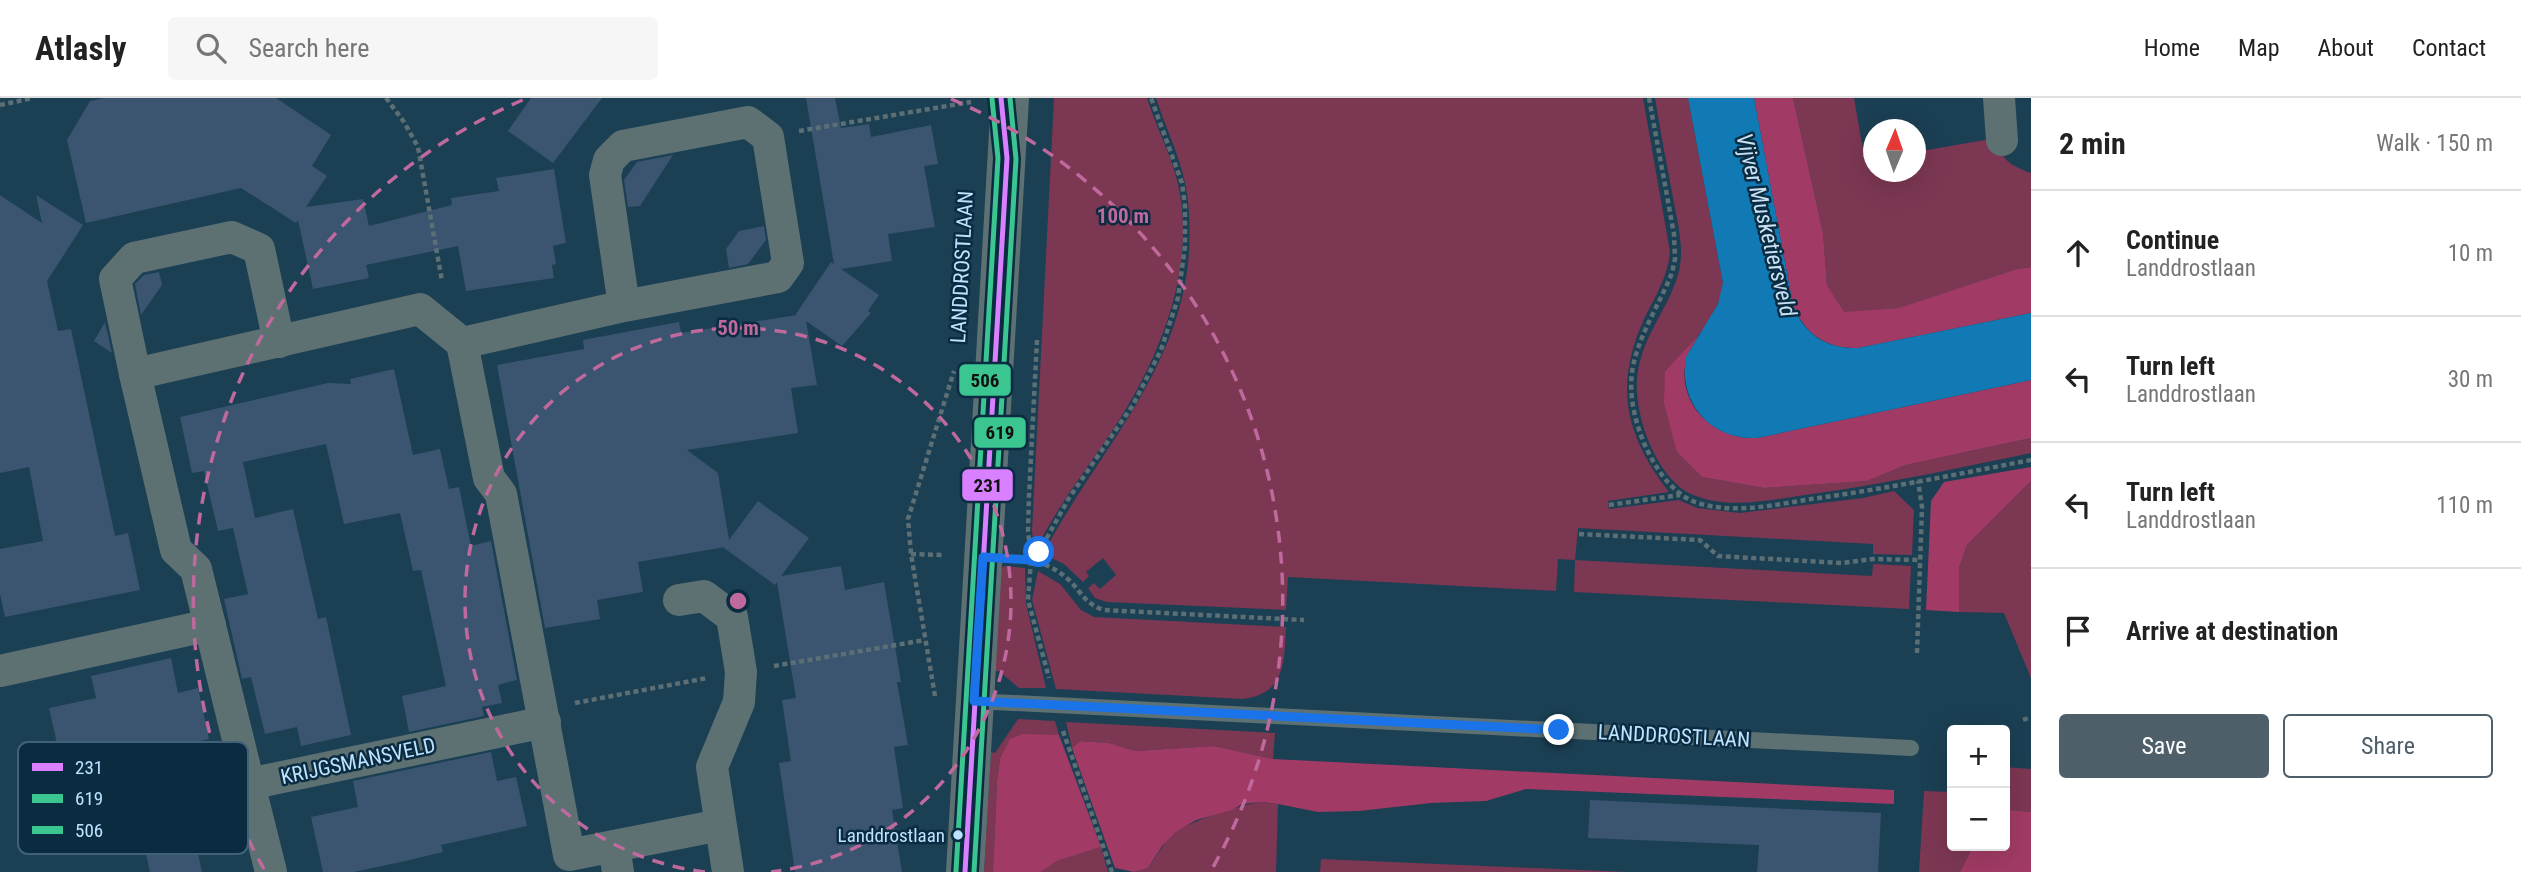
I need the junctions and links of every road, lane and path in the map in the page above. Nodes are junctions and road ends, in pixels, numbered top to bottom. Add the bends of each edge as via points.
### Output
1 (33, 98) edge
2 (386, 98) edge
3 (1010, 98) edge
4 (1152, 98) edge
5 (1649, 98) edge
6 (1999, 98) edge
7 (981, 99) edge
8 (0, 105) edge
9 (768, 136) junction
10 (2002, 140) dead end
11 (1007, 158) junction
12 (624, 306) junction
13 (420, 309) junction
14 (1037, 332) dead end
15 (279, 342) junction
16 (462, 343) junction
17 (955, 367) dead end
18 (135, 374) junction
19 (2031, 460) edge
20 (1917, 481) junction
21 (1681, 495) junction
22 (1609, 505) dead end
23 (1579, 534) dead end
24 (911, 554) junction
25 (983, 557) junction
26 (1031, 560) junction
27 (1920, 560) junction
28 (679, 600) dead end
29 (1304, 620) dead end
30 (210, 625) junction
31 (925, 640) junction
32 (1917, 653) dead end
33 (0, 671) edge
34 (741, 672) junction
35 (935, 698) dead end
36 (974, 701) junction
37 (2031, 717) edge
38 (2023, 720) dead end
39 (545, 722) junction
40 (238, 742) edge
41 (1911, 748) dead end
42 (248, 784) joint
43 (720, 825) junction
44 (616, 859) edge
45 (271, 872) edge
46 (728, 872) edge
47 (965, 872) edge

1 - 8 path
2 - 13 path via 418,147 445,299
3 - 11 street, LANDDROSTLAAN
4 - 26 path via 1182,183 1185,206 1178,298 1161,350 1133,405
5 - 21 path via 1675,259 1636,354 1632,403 1647,450
6 - 10 street
7 - 9 path
7 - 11 street, LANDDROSTLAAN
9 - 12 street via 788,263 778,277
9 - 12 street via 748,122 623,146 609,160 605,175
11 - 25 street, LANDDROSTLAAN
12 - 16 street
13 - 15 street
13 - 16 street
14 - 26 path via 1028,530
15 - 18 street
15 - 18 street via 259,249 232,237 134,258 115,279
16 - 39 street via 489,478 502,494
17 - 24 path, LANDDROSTLAAN via 908,519
18 - 30 street via 176,550 196,569
19 - 20 path
20 - 21 path via 1745,508 1712,506
20 - 27 path via 1922,507
21 - 22 path
23 - 27 path via 1700,540 1718,556 1842,563
24 - 25 path
24 - 31 path, LANDDROSTLAAN
25 - 26 path
25 - 36 street, LANDDROSTLAAN
26 - 29 path via 1058,571 1087,602 1104,610
27 - 32 path
28 - 34 street via 704,596 732,617
30 - 33 street
30 - 40 street
31 - 34 path
31 - 35 path, LANDDROSTLAAN
34 - 39 path via 550,709
34 - 43 street via 738,702 712,767
36 - 41 lane, LANDDROSTLAAN
36 - 47 street, LANDDROSTLAAN
37 - 38 path
39 - 42 street, KRIJGSMANSVELD
39 - 44 street via 569,855
42 - 45 street
43 - 44 street
43 - 46 street

